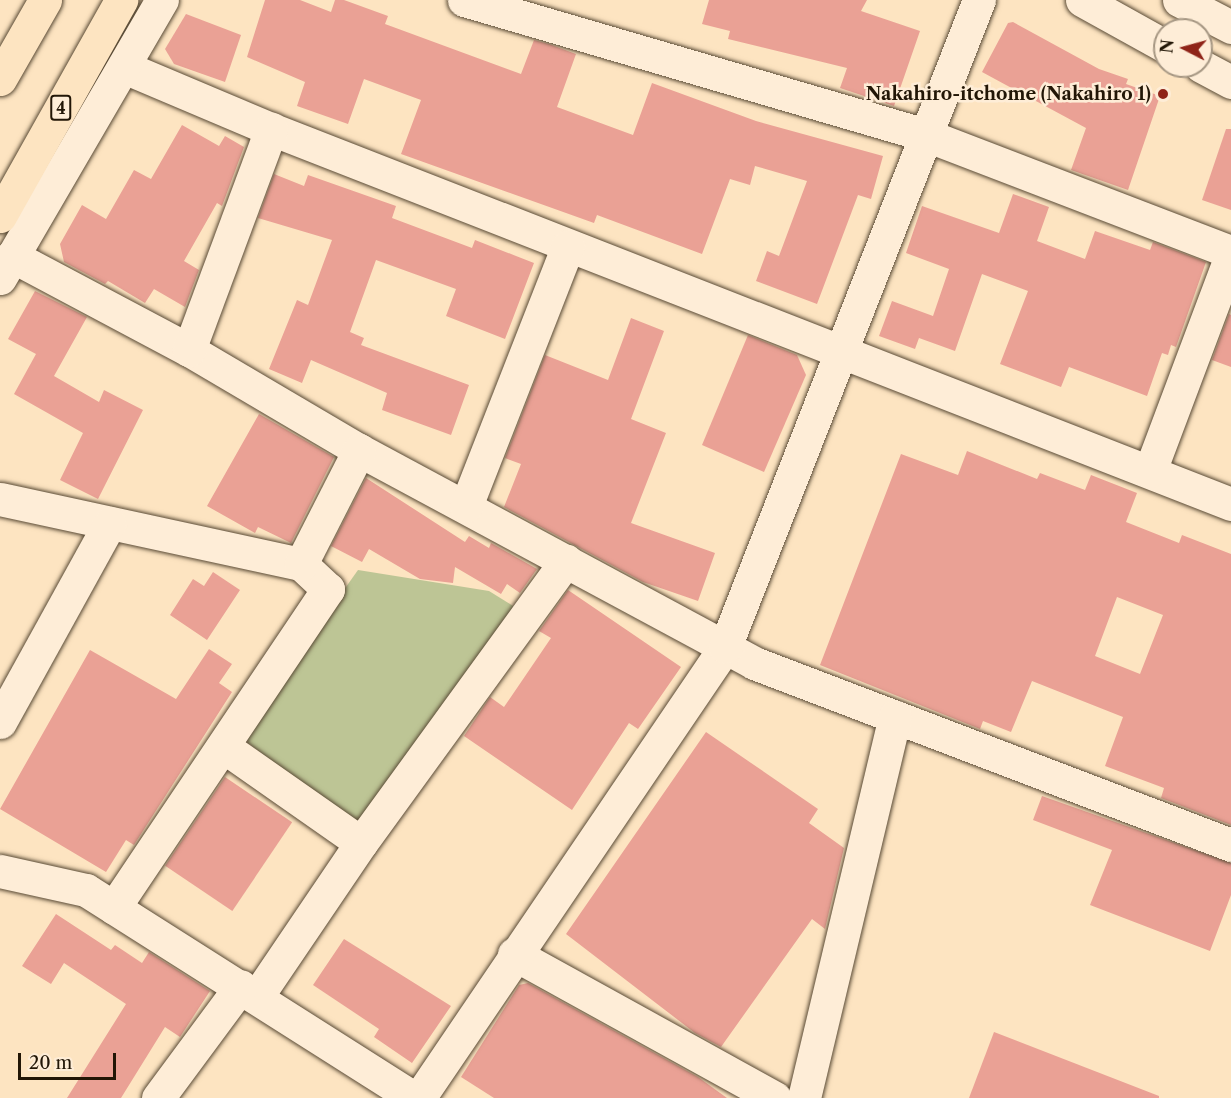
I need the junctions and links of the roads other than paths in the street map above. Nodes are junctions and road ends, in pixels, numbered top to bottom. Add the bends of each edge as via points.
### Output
1 (45, 0) edge
2 (122, 0) edge
3 (162, 0) edge
4 (464, 0) edge
5 (979, 0) edge
6 (1082, 0) edge
7 (1179, 0) edge
8 (1231, 27) edge
9 (1153, 39) edge
10 (124, 67) junction
11 (1213, 72) edge
12 (0, 79) edge
13 (1231, 82) edge
14 (271, 129) junction
15 (926, 135) junction
16 (0, 216) edge
17 (568, 246) junction
18 (1231, 254) edge
19 (6, 267) edge
20 (189, 350) junction
21 (840, 350) junction
22 (359, 450) junction
23 (1150, 471) junction
24 (0, 499) edge
25 (1231, 504) edge
26 (466, 506) junction
27 (110, 523) junction
28 (566, 561) junction
29 (301, 564) junction
30 (725, 648) junction
31 (895, 717) junction
32 (0, 722) edge
33 (224, 747) junction
34 (361, 843) junction
35 (1231, 845) edge
36 (0, 872) edge
37 (114, 908) junction
38 (514, 954) junction
39 (249, 991) junction
40 (158, 1098) edge
41 (417, 1098) edge
42 (775, 1098) edge
43 (804, 1098) edge

1 - 12 highway
2 - 16 highway, 4
3 - 10 street
4 - 15 street
5 - 15 street
6 - 9 street
7 - 8 street
10 - 14 street
10 - 19 street
11 - 13 street
14 - 17 street
14 - 20 street
15 - 18 street
15 - 21 street
17 - 21 street
17 - 26 street
18 - 23 street
19 - 20 street
20 - 22 street
21 - 23 street
21 - 30 street
22 - 26 street
22 - 29 street
23 - 25 street
24 - 27 street
26 - 28 street
27 - 29 street
27 - 32 street
28 - 30 street
28 - 34 street
29 - 33 street via 328,589
30 - 31 street
30 - 38 street
31 - 35 street
31 - 43 street
33 - 34 street
33 - 37 street
34 - 39 street
36 - 37 street via 86,890
37 - 39 street
38 - 41 street
38 - 42 street
39 - 40 street
39 - 41 street

